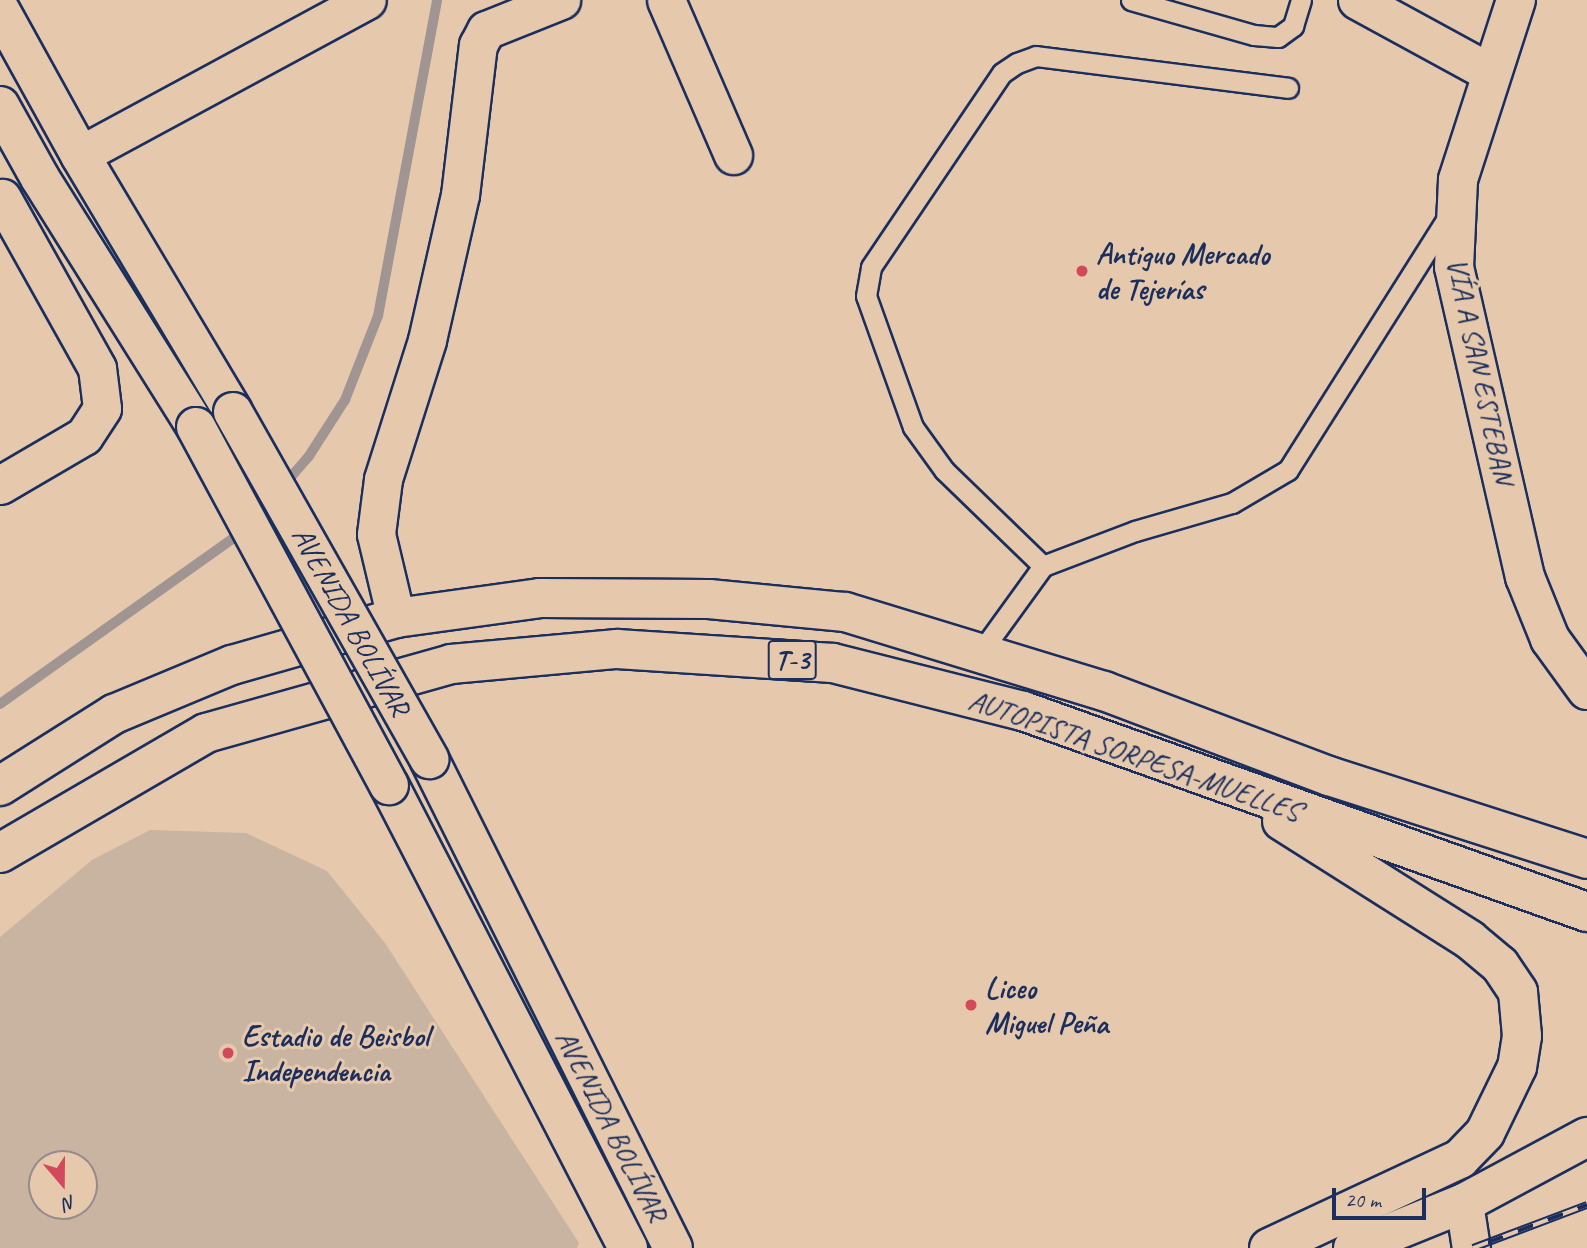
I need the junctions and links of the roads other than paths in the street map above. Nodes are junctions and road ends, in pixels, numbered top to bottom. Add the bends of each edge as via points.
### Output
1 (367, 0) edge
2 (561, 0) edge
3 (666, 0) edge
4 (1131, 0) edge
5 (1301, 0) edge
6 (1357, 0) edge
7 (1516, 0) edge
8 (0, 10) edge
9 (1491, 73) junction
10 (1288, 88) dead end
11 (0, 106) edge
12 (80, 155) junction
13 (733, 155) dead end
14 (40, 178) junction
15 (1, 199) edge
16 (1457, 204) junction
17 (0, 485) edge
18 (1043, 566) junction
19 (396, 618) junction
20 (979, 653) junction
21 (1587, 690) edge
22 (0, 786) edge
23 (1243, 793) junction
24 (0, 853) edge
25 (1587, 859) edge
26 (1587, 912) edge
27 (1587, 1137) edge
28 (1464, 1203) junction
29 (628, 1248) edge
30 (673, 1248) edge
31 (1269, 1248) edge
32 (1353, 1248) edge
33 (1471, 1248) edge

1 - 12 street
2 - 19 street via 486,30 478,45 460,195 427,340 383,479 376,534
3 - 13 street
4 - 5 lane via 1254,36 1278,37 1293,26
6 - 9 street
7 - 9 main road, VÍA A SAN ESTEBAN
8 - 12 main road, AVENIDA BOLÍVAR
9 - 16 main road, VÍA A SAN ESTEBAN via 1458,180
10 - 18 lane via 1036,56 1017,63 1002,73 871,267 866,296 912,426 944,470
11 - 14 main road, AVENIDA BOLÍVAR
12 - 30 main road, AVENIDA BOLÍVAR, bridge via 233,412 429,759
14 - 15 street
14 - 29 main road, AVENIDA BOLÍVAR, bridge via 196,427 389,785
15 - 17 street via 97,368 102,408 84,436
16 - 18 lane via 1288,470 1232,503 1135,531
16 - 21 main road, VÍA A SAN ESTEBAN via 1454,267 1525,577 1550,639
18 - 20 lane
19 - 20 main road, AUTOPISTA SORPESA-MUELLES / T-3 via 540,598 709,599 845,612
19 - 22 main road, AUTOPISTA SORPESA-MUELLES / T-3 via 232,665 114,715
20 - 25 main road, AUTOPISTA SORPESA-MUELLES / T-3 via 1104,691 1472,825
23 - 24 main road, AUTOPISTA SORPESA-MUELLES / T-3 via 1023,711 833,663 617,649 451,664 206,733
23 - 26 main road, AUTOPISTA SORPESA-MUELLES / T-3
23 - 31 main road via 1470,940 1500,965 1518,992 1522,1036 1517,1067 1485,1133 1460,1159
27 - 28 main road
28 - 32 main road
28 - 33 street

